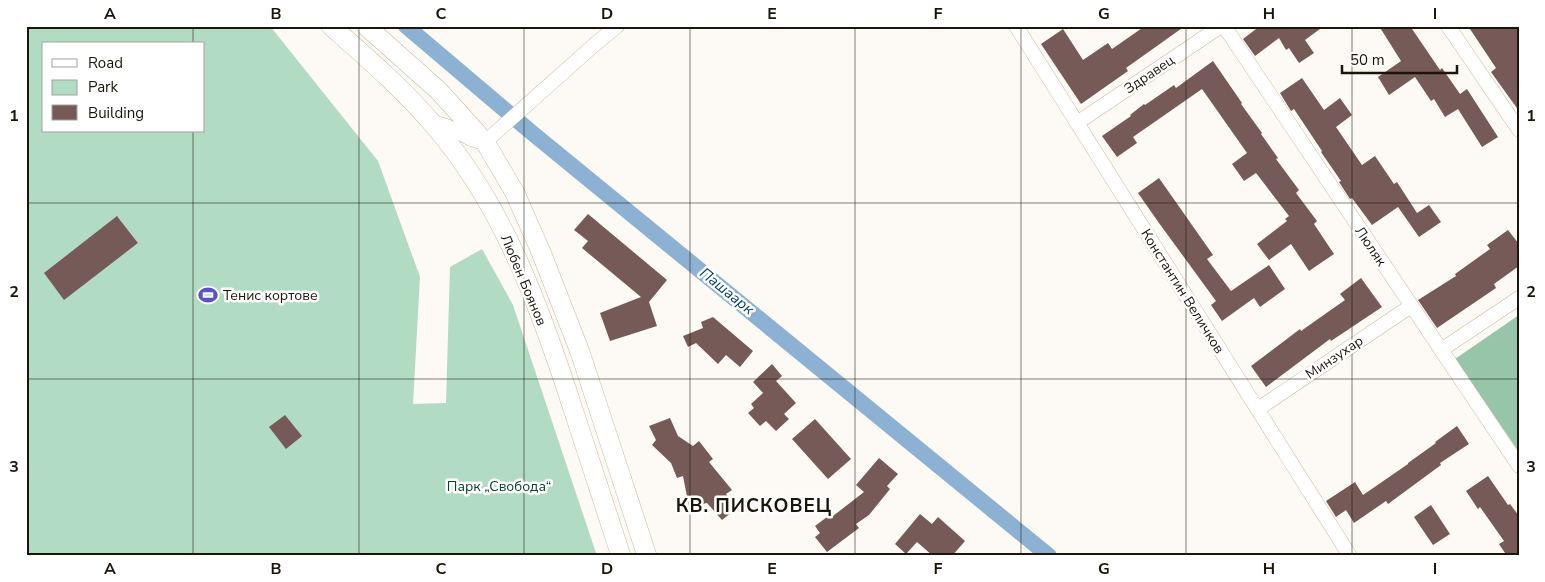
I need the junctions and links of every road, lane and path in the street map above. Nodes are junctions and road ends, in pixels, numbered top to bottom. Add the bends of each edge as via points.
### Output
1 (331, 26) edge
2 (366, 26) edge
3 (617, 26) edge
4 (1016, 26) edge
5 (1223, 26) edge
6 (1448, 26) edge
7 (433, 123) junction
8 (1077, 123) junction
9 (1519, 130) edge
10 (485, 142) junction
11 (1519, 298) edge
12 (1411, 306) junction
13 (1441, 350) junction
14 (1258, 409) junction
15 (1519, 466) edge
16 (621, 556) edge
17 (647, 556) edge
18 (1350, 556) edge

1 - 7 street, Любен Боянов
2 - 10 street, Любен Боянов via 439,91
3 - 10 street
4 - 8 street, Константин Величков
5 - 8 street, Здравец
5 - 12 street, Люляк
6 - 9 street
7 - 10 street
7 - 16 street, Любен Боянов via 478,185 521,264 558,363
8 - 14 street, Константин Величков
10 - 17 street, Любен Боянов via 515,193 542,252 580,352
11 - 13 street
12 - 13 street, Люляк
12 - 14 street, Минзухар
13 - 15 street, Люляк
14 - 18 street, Константин Величков

